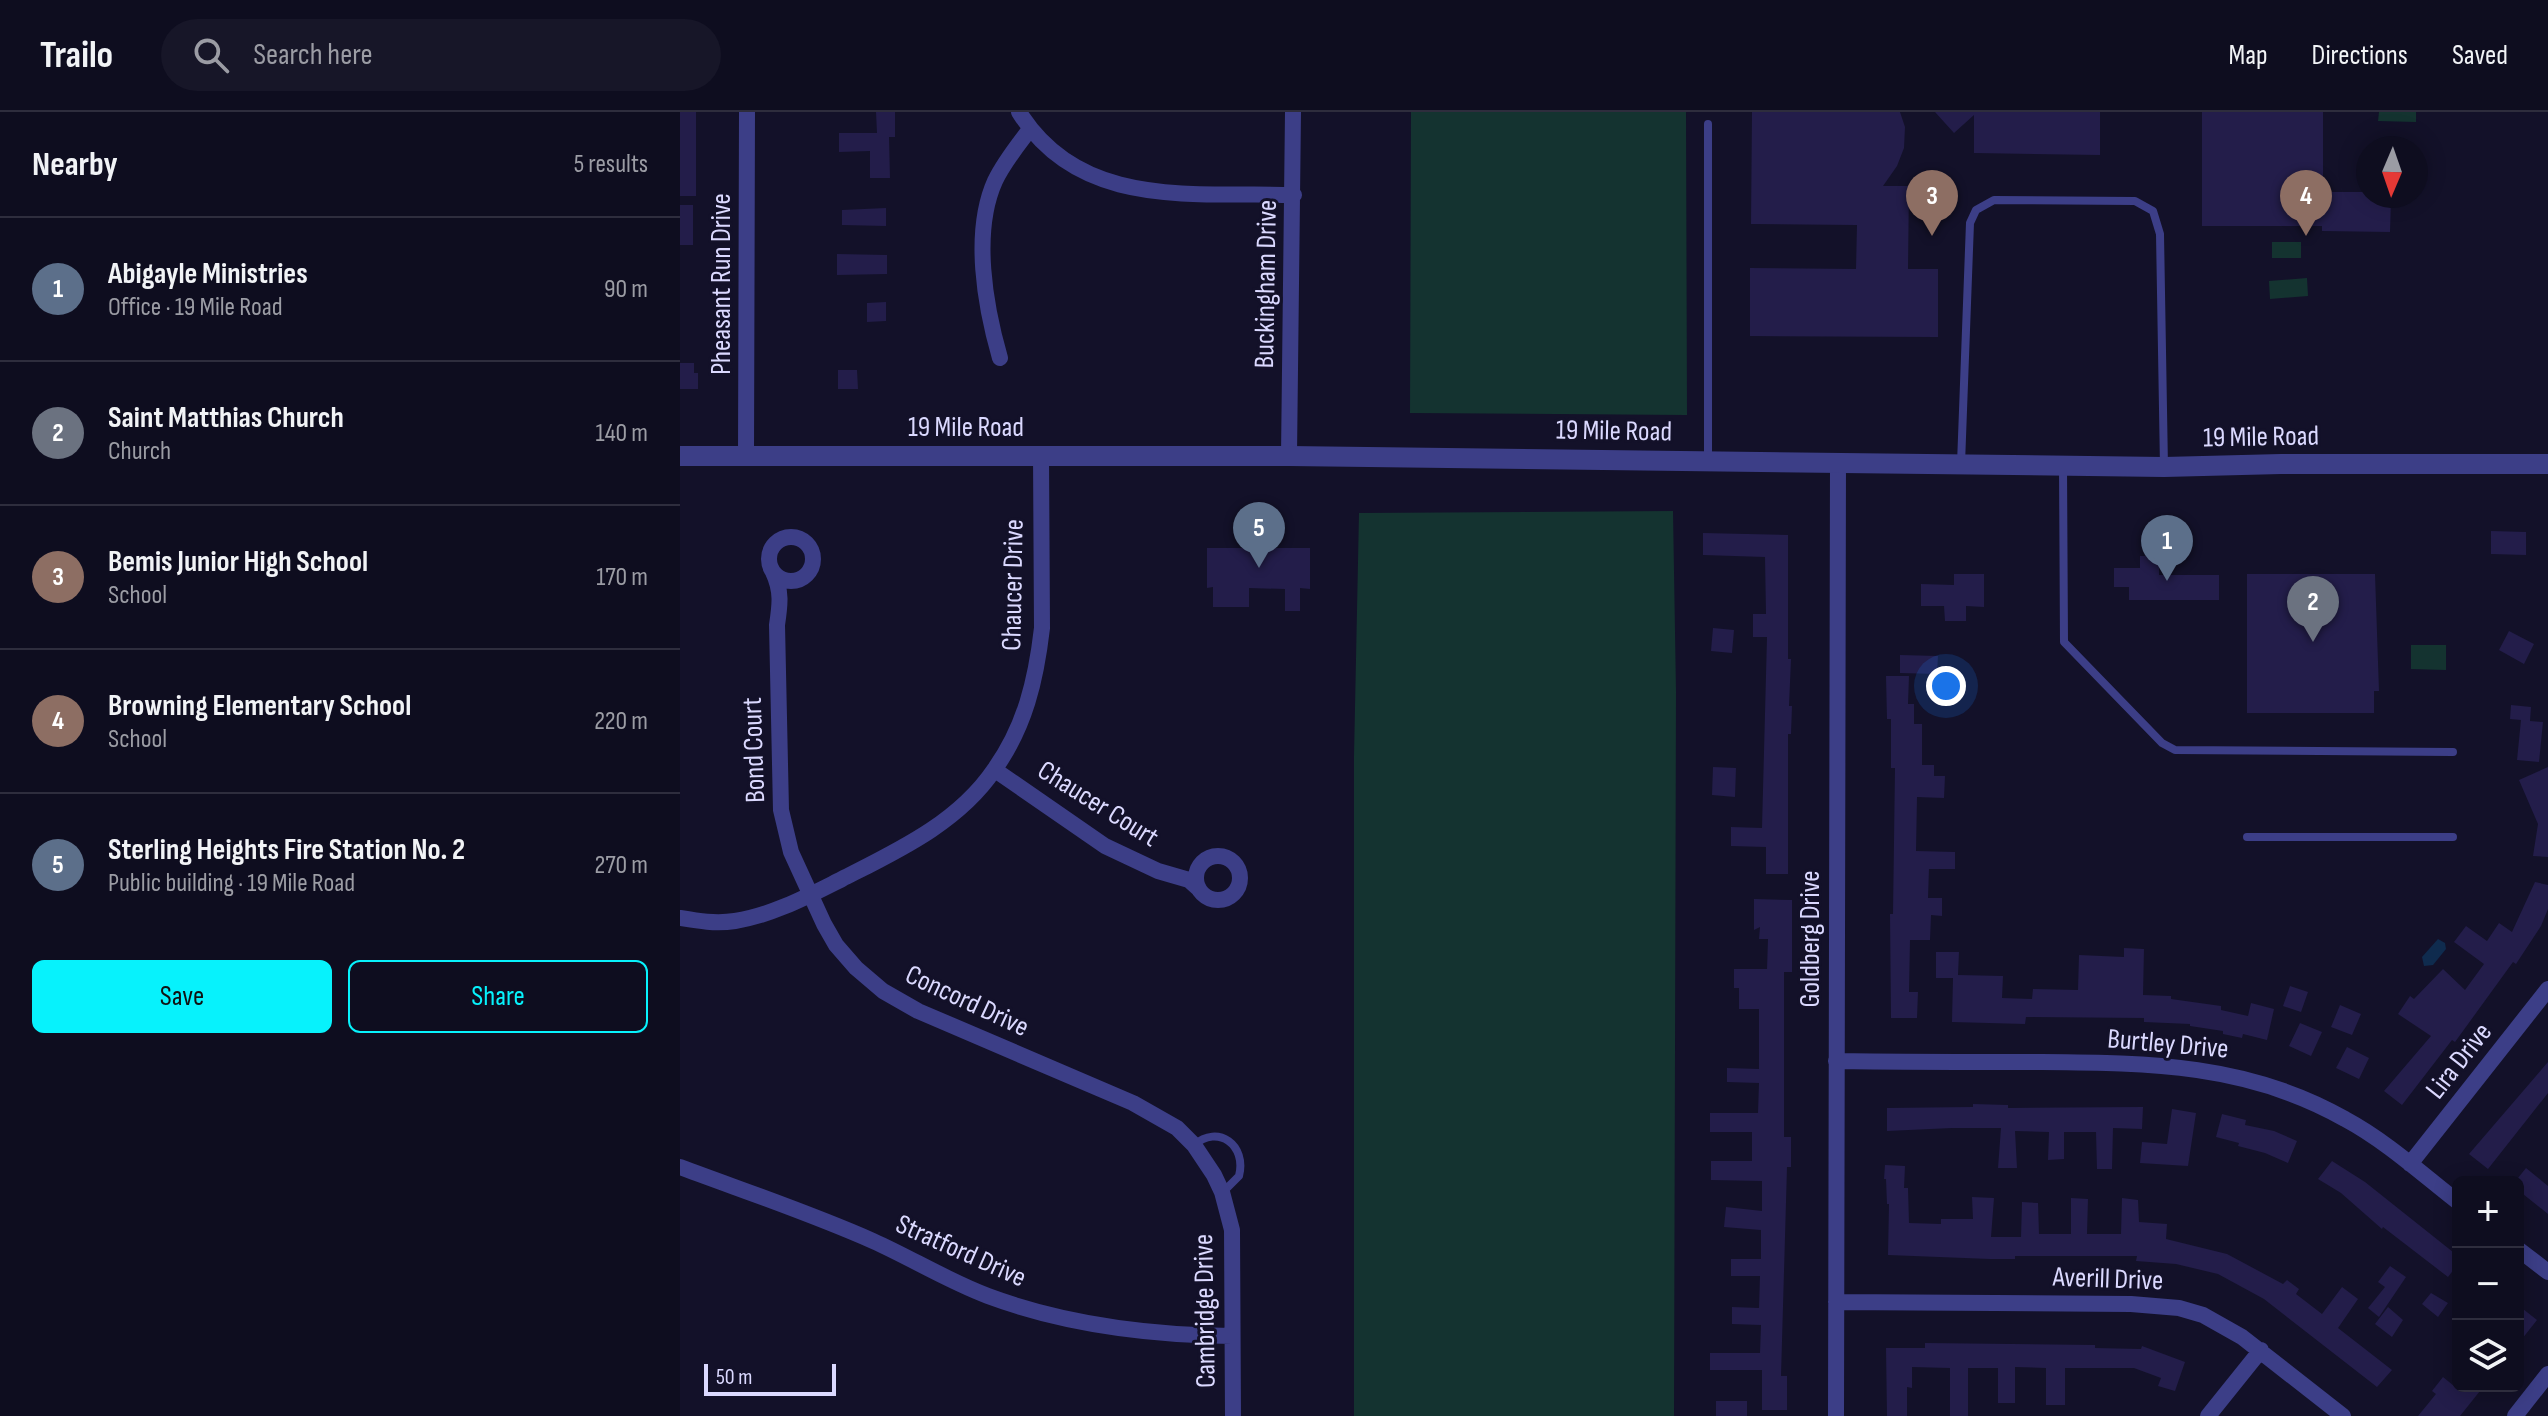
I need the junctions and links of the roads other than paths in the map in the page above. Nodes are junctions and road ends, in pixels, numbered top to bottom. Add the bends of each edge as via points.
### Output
1 (747, 112) edge
2 (1019, 112) edge
3 (1293, 112) edge
4 (1708, 124) dead end
5 (1030, 129) junction
6 (1294, 195) junction
7 (1000, 358) dead end
8 (746, 455) junction
9 (1041, 455) junction
10 (680, 456) edge
11 (1289, 456) junction
12 (1708, 461) junction
13 (1838, 463) junction
14 (1961, 464) junction
15 (2548, 464) edge
16 (2063, 466) junction
17 (2164, 467) junction
18 (773, 572) junction
19 (799, 580) junction
20 (781, 599) junction
21 (2453, 752) dead end
22 (995, 770) junction
23 (2247, 837) dead end
24 (2453, 837) dead end
25 (1202, 863) junction
26 (1177, 876) junction
27 (1199, 889) junction
28 (810, 895) junction
29 (680, 918) edge
30 (2548, 989) edge
31 (1836, 1061) junction
32 (1089, 1084) joint
33 (1194, 1145) junction
34 (2410, 1164) junction
35 (680, 1167) edge
36 (1222, 1192) junction
37 (2452, 1197) edge
38 (2524, 1254) edge
39 (2548, 1272) edge
40 (1836, 1302) junction
41 (1232, 1336) junction
42 (2261, 1350) junction
43 (2548, 1374) edge
44 (1233, 1416) edge
45 (1836, 1416) edge
46 (2208, 1416) edge
47 (2343, 1416) edge
48 (2515, 1416) edge

1 - 8 street, Pheasant Run Drive
2 - 5 street
3 - 6 street, Buckingham Drive
4 - 12 lane
5 - 6 street via 1063,161 1117,185
5 - 7 street via 995,182 987,210 985,288
6 - 11 street, Buckingham Drive
8 - 9 street, 19 Mile Road
8 - 10 street, 19 Mile Road
9 - 11 street, 19 Mile Road
9 - 22 street, Chaucer Drive via 1039,655 1024,716
11 - 12 street, 19 Mile Road
12 - 13 street, 19 Mile Road
13 - 14 street, 19 Mile Road
13 - 31 street, Goldberg Drive
14 - 16 street, 19 Mile Road
14 - 17 lane via 1970,223 1976,210 1994,200 2135,201 2153,211 2160,234
15 - 17 street, 19 Mile Road
16 - 17 street, 19 Mile Road
16 - 21 lane via 2064,642 2162,743 2175,750
18 - 19 street
18 - 19 street via 769,558 775,544 795,538 808,545 813,557
18 - 20 street, Bond Court
19 - 20 street
20 - 28 street, Bond Court via 781,810 791,852
22 - 26 street, Chaucer Court via 1105,846
22 - 28 street, Chaucer Drive via 929,832
23 - 24 lane
25 - 26 street, Chaucer Court
25 - 27 street via 1196,876
25 - 27 street, Chaucer Court via 1222,856 1235,864 1240,878 1235,891 1223,899 1210,898
26 - 27 street, Chaucer Court
28 - 29 street via 733,922
28 - 32 street, Concord Drive via 836,945 883,991
30 - 34 street, Lira Drive
31 - 34 street, Burtley Drive via 2116,1063 2216,1071 2258,1081 2346,1119
31 - 40 street, Goldberg Drive
32 - 33 street, Cambridge Drive via 1159,1116
33 - 36 street, Cambridge Drive
33 - 36 lane via 1211,1137 1237,1148 1239,1176
34 - 37 street, Burtley Drive
35 - 41 street, Stratford Drive via 824,1221 986,1295 1032,1310 1143,1331
36 - 41 street, Cambridge Drive via 1232,1230
38 - 39 street
40 - 42 street, Averill Drive via 2151,1304 2203,1315
40 - 45 street, Goldberg Drive
41 - 44 street, Cambridge Drive
42 - 46 street
42 - 47 street, Averill Drive
43 - 48 street

